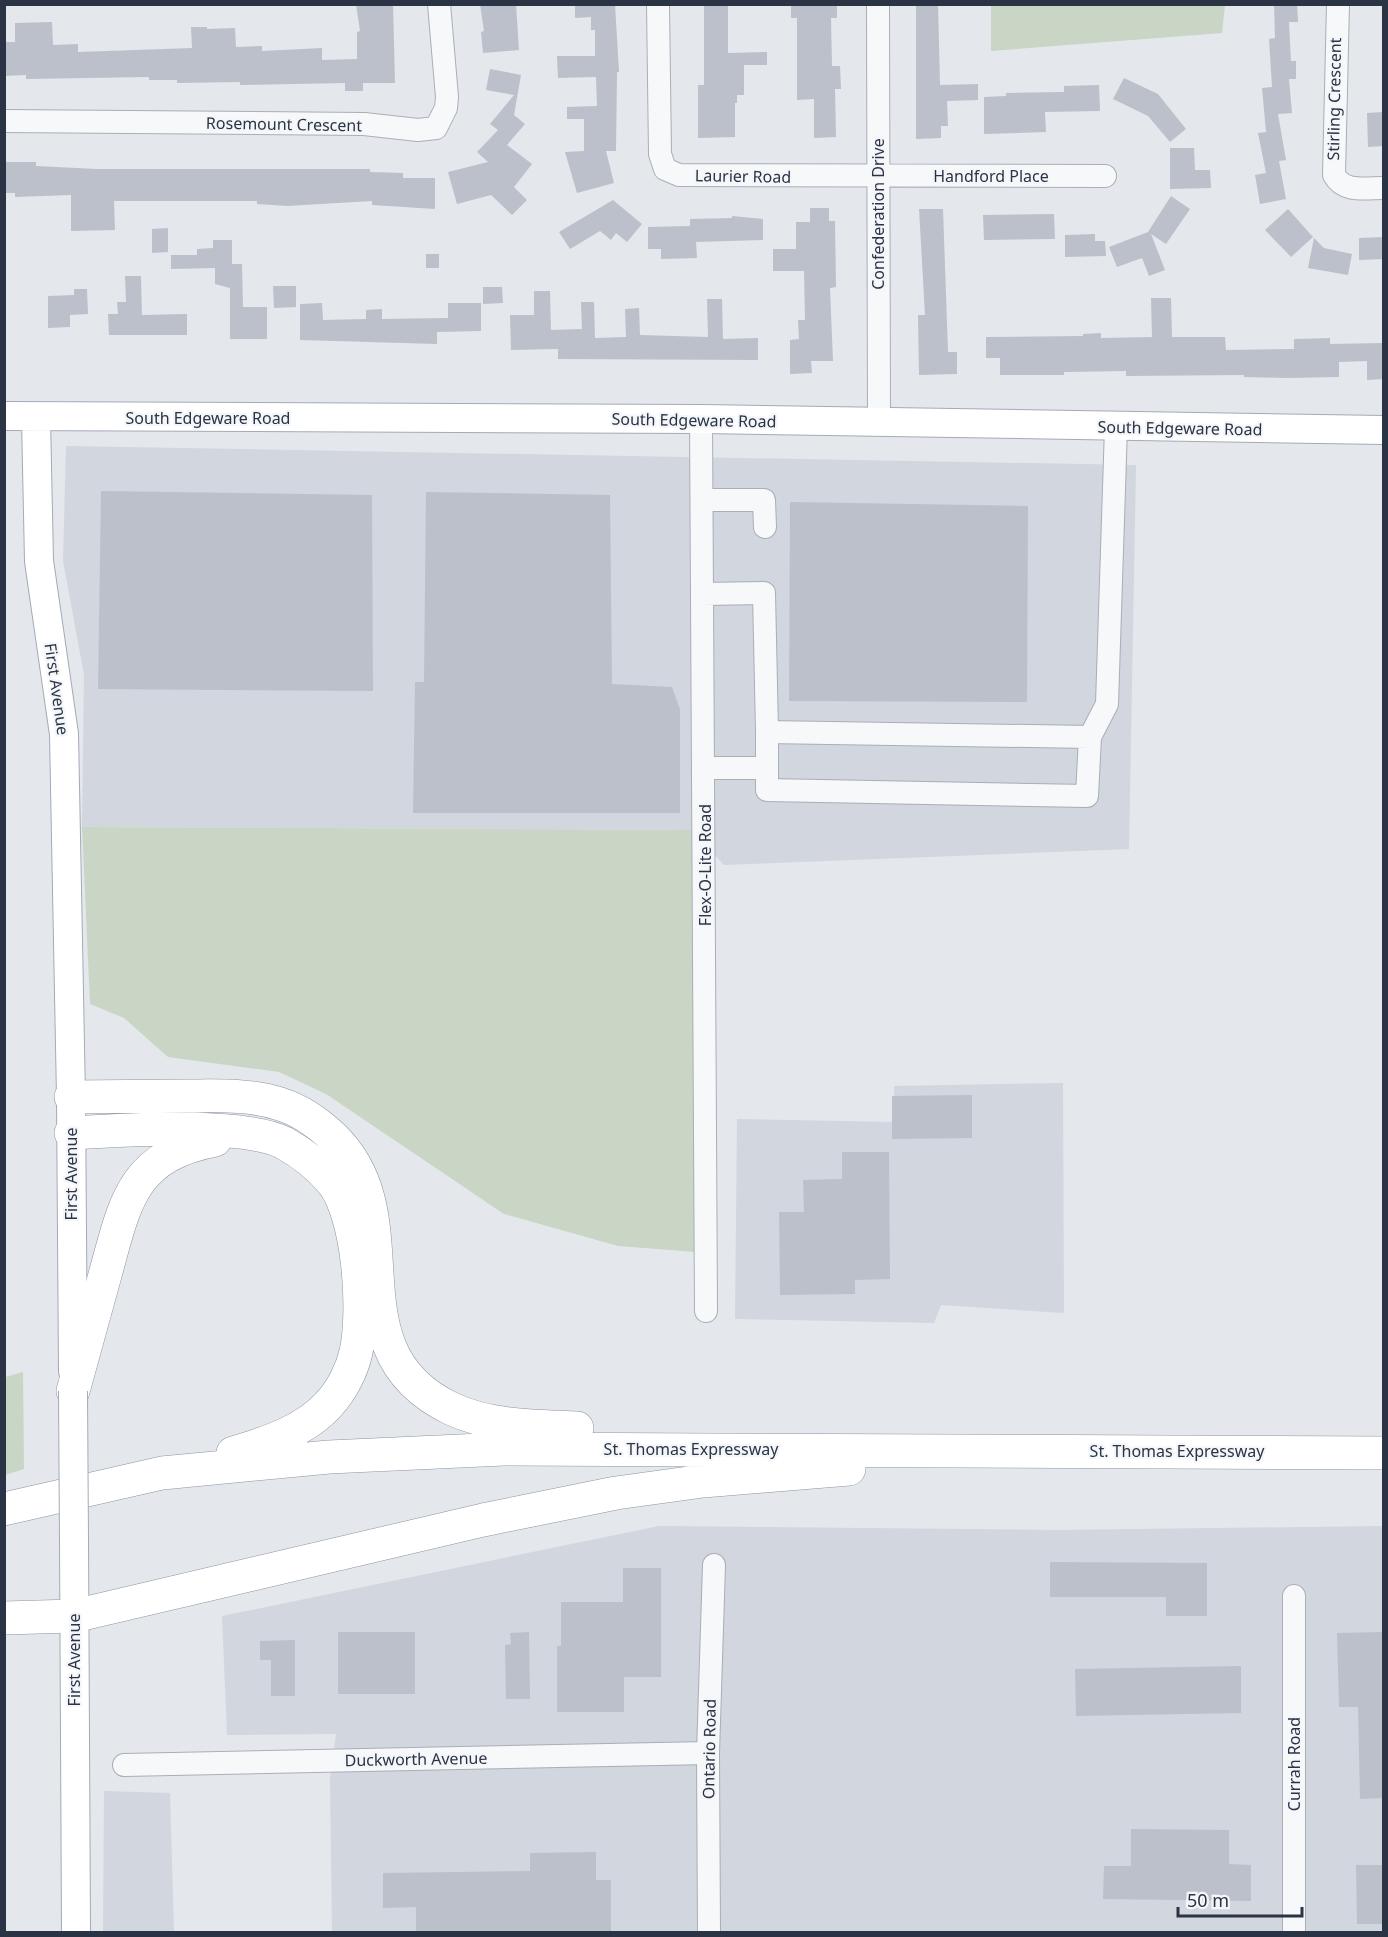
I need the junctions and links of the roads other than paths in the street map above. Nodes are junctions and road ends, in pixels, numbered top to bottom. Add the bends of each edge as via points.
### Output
1 (439, 4) edge
2 (658, 4) edge
3 (878, 4) edge
4 (1338, 4) edge
5 (4, 121) edge
6 (1105, 176) dead end
7 (878, 177) junction
8 (1383, 188) edge
9 (4, 416) edge
10 (36, 418) junction
11 (701, 419) junction
12 (879, 423) junction
13 (1116, 427) junction
14 (1383, 430) edge
15 (702, 500) junction
16 (765, 527) dead end
17 (702, 594) junction
18 (767, 732) junction
19 (1090, 737) junction
20 (704, 768) junction
21 (767, 768) junction
22 (71, 1097) junction
23 (71, 1133) junction
24 (266, 1138) junction
25 (706, 1311) dead end
26 (73, 1391) junction
27 (848, 1449) junction
28 (1315, 1452) junction
29 (1383, 1453) edge
30 (162, 1473) junction
31 (4, 1509) edge
32 (714, 1565) dead end
33 (1294, 1596) dead end
34 (74, 1616) junction
35 (4, 1618) edge
36 (708, 1753) junction
37 (124, 1765) dead end
38 (76, 1932) edge
39 (709, 1932) edge
40 (1294, 1932) edge

1 - 5 street, Rosemount Crescent via 447,97 436,128
2 - 7 street, Laurier Road via 659,139 665,169 695,177
3 - 7 street, Confederation Drive
4 - 8 street, Stirling Crescent via 1334,175 1338,182 1351,188
6 - 7 street, Handford Place
7 - 12 street, Confederation Drive
9 - 10 main road, South Edgeware Road
10 - 11 main road, South Edgeware Road
10 - 22 main road, First Avenue via 38,549 64,734
11 - 12 main road, South Edgeware Road
11 - 15 street, Flex-O-Lite Road
12 - 13 main road, South Edgeware Road
13 - 14 main road, South Edgeware Road
13 - 19 street via 1107,704
15 - 16 street via 764,500
15 - 17 street, Flex-O-Lite Road
17 - 18 street via 764,593
17 - 20 street, Flex-O-Lite Road
18 - 19 street
18 - 21 street
19 - 21 street via 1087,796 767,789
20 - 21 street
20 - 25 street, Flex-O-Lite Road
22 - 23 main road, First Avenue
22 - 27 highway via 225,1096 279,1103 308,1116 342,1146 370,1200 378,1306 387,1343 398,1366 410,1380 453,1409 515,1425 763,1435
23 - 24 highway via 223,1131
23 - 26 main road, First Avenue
24 - 26 highway via 236,1137 193,1144 151,1167 133,1190 116,1229
24 - 30 highway via 282,1142 310,1160 333,1183 344,1203 353,1231 356,1264 356,1352 346,1380 329,1404 308,1422 279,1438
26 - 34 main road, First Avenue, bridge
27 - 28 highway, St. Thomas Expressway
27 - 30 highway, St. Thomas Expressway via 493,1449 329,1456
28 - 29 highway, St. Thomas Expressway
28 - 34 highway via 859,1468 703,1481 483,1520
30 - 31 highway, St. Thomas Expressway
32 - 36 street, Ontario Road
33 - 40 street, Currah Road
34 - 35 highway
34 - 38 main road, First Avenue
36 - 37 street, Duckworth Avenue
36 - 39 street, Ontario Road

